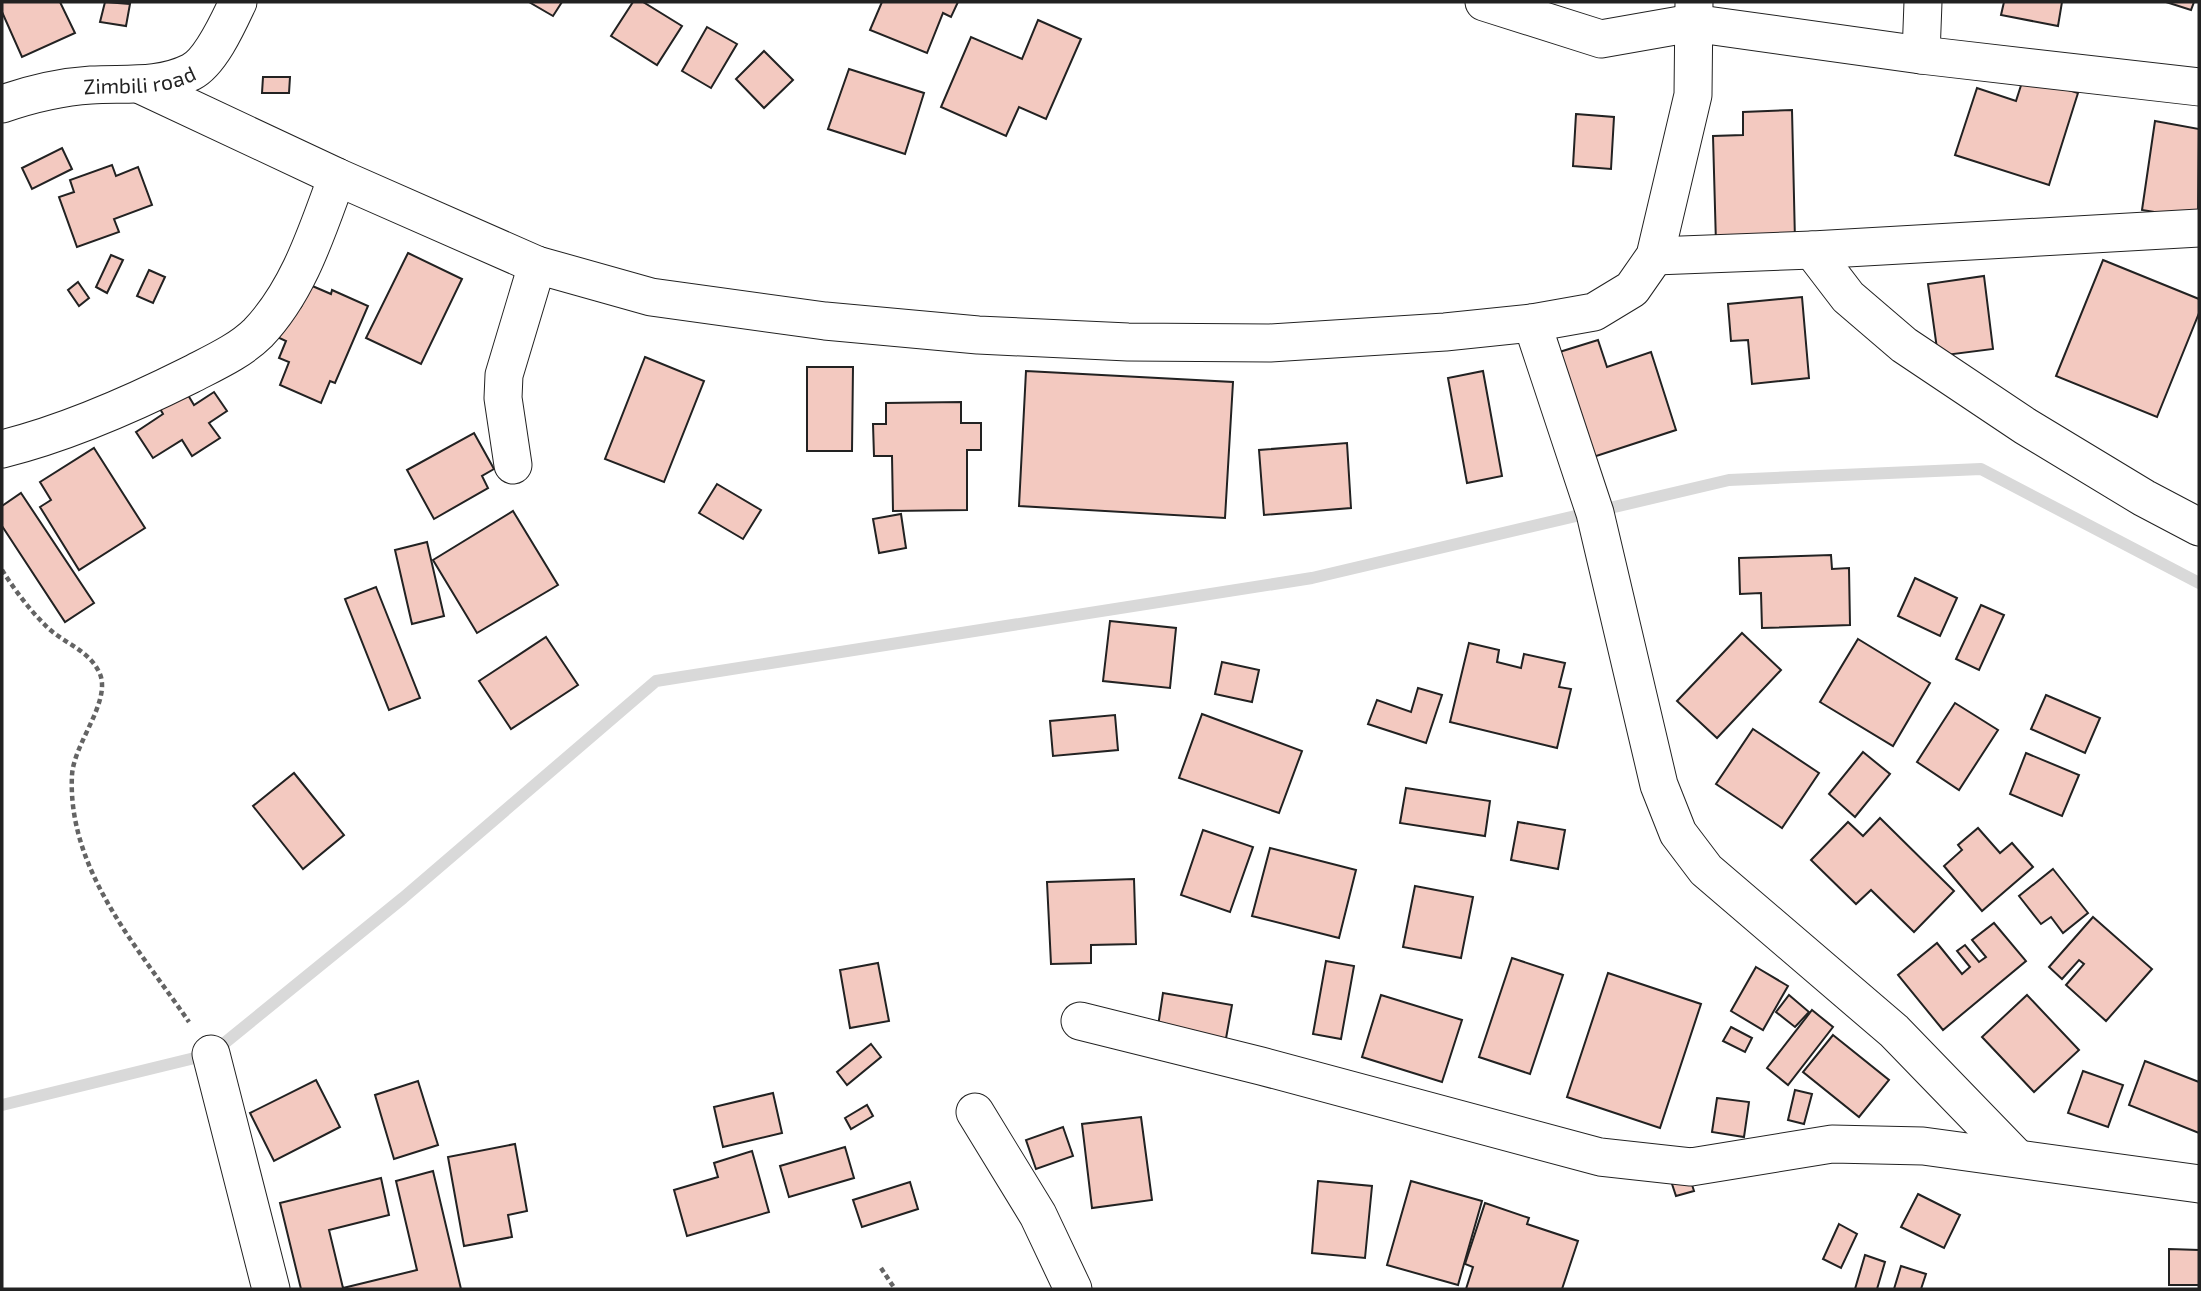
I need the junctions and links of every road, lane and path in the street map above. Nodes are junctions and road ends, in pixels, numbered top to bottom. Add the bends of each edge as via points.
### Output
1 (238, 2) edge
2 (1484, 2) edge
3 (1923, 2) edge
4 (1693, 12) edge
5 (1921, 55) junction
6 (143, 86) junction
7 (2199, 87) edge
8 (2, 104) edge
9 (337, 177) junction
10 (2199, 228) edge
11 (1811, 250) junction
12 (1655, 256) junction
13 (537, 265) junction
14 (1532, 323) junction
15 (2, 449) edge
16 (513, 465) dead end
17 (2199, 527) edge
18 (2, 570) edge
19 (1080, 1021) dead end
20 (211, 1054) joint
21 (975, 1112) dead end
22 (2017, 1158) junction
23 (2199, 1184) edge
24 (881, 1268) dead end
25 (271, 1289) edge
26 (895, 1289) edge
27 (1073, 1289) edge

1 - 6 street, Zimbili road via 220,41 193,72
2 - 4 street via 1601,38
3 - 5 street
4 - 5 street
4 - 12 street via 1693,95
5 - 7 street
6 - 8 street, Zimbili road via 91,85 32,93
6 - 9 street
9 - 13 street
9 - 15 street via 290,291 257,334 221,359 145,397 49,436
10 - 11 street
11 - 12 street
11 - 17 street via 1849,297 1904,345 2025,426
12 - 14 street via 1632,289 1594,312
13 - 14 street via 651,297 825,321 978,335 1270,343
13 - 16 street via 504,375
14 - 22 street via 1595,513 1659,785 1678,833 1706,870 1894,1031
18 - 20 path via 46,626 82,649 100,675 102,692 79,743 72,776 84,854 105,899
19 - 22 street via 1600,1157 1691,1167 1832,1144 1923,1146
20 - 25 street
21 - 27 street via 1038,1215
22 - 23 street
24 - 26 path

